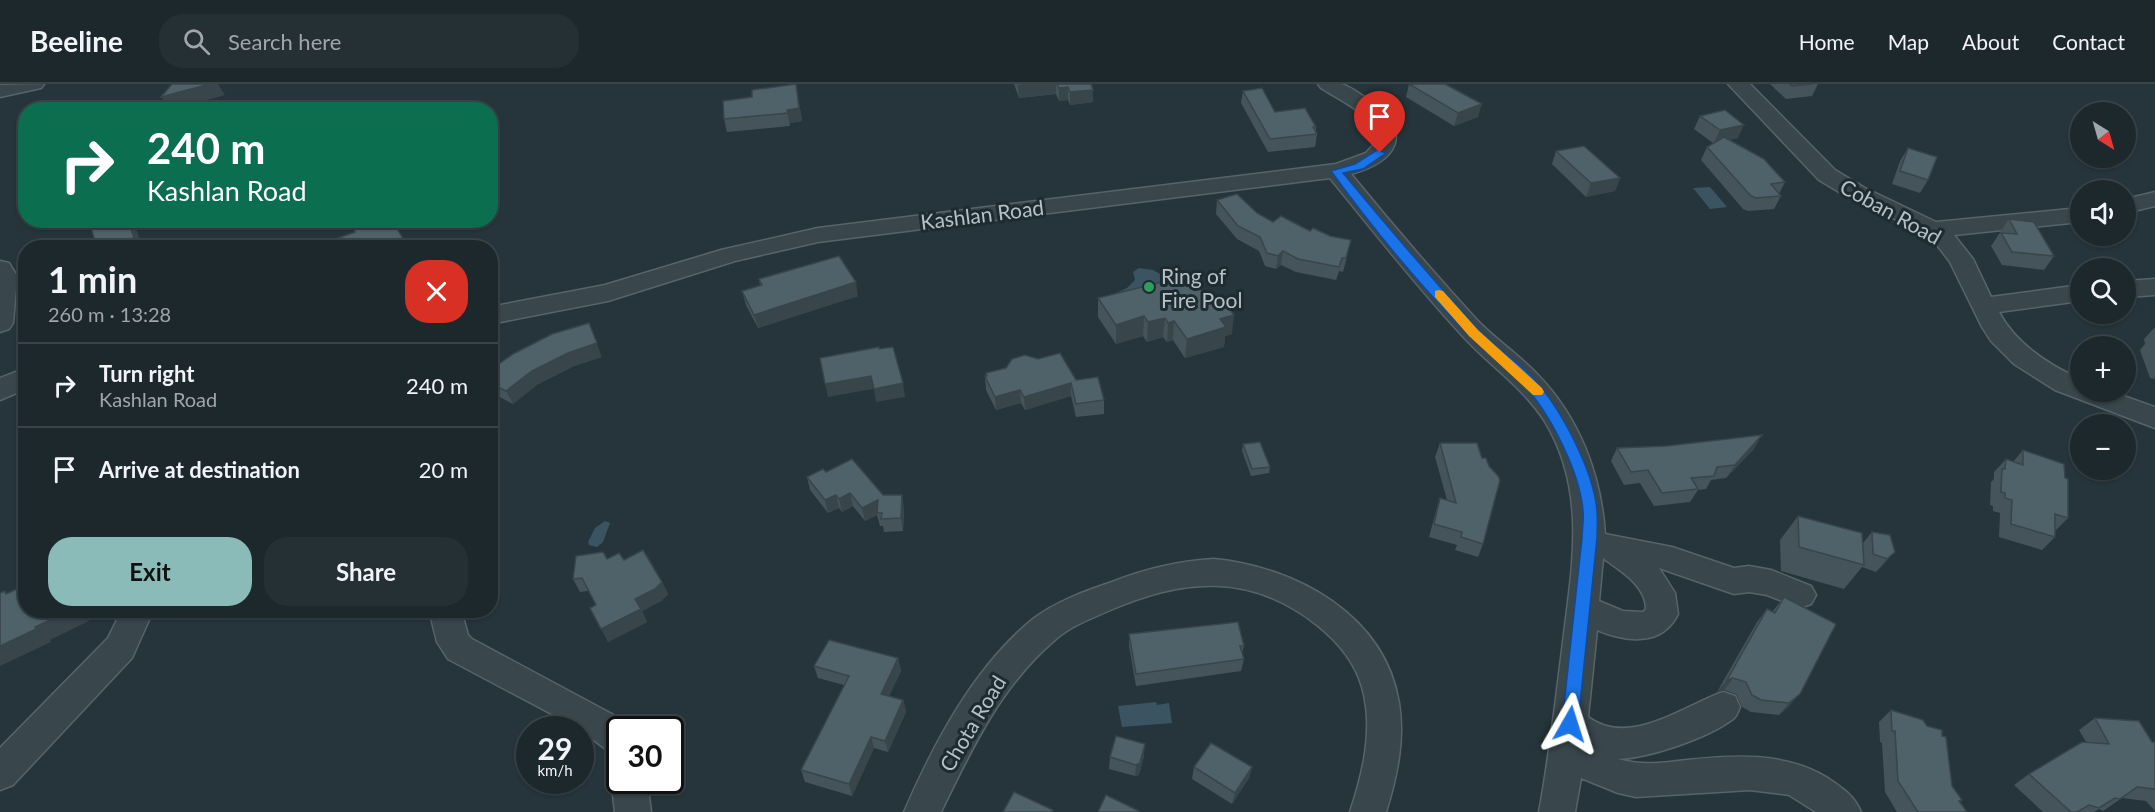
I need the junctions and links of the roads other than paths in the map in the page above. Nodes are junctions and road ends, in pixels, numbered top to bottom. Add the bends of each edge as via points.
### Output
1 (34, 84) edge
2 (1328, 84) edge
3 (1738, 84) edge
4 (0, 91) edge
5 (1336, 171) junction
6 (2155, 199) edge
7 (2136, 204) edge
8 (2070, 216) edge
9 (1932, 230) junction
10 (0, 269) edge
11 (2155, 287) edge
12 (2136, 288) edge
13 (2070, 294) edge
14 (1983, 306) junction
15 (498, 314) edge
16 (0, 323) edge
17 (18, 381) edge
18 (2070, 386) edge
19 (0, 390) edge
20 (2112, 402) edge
21 (2155, 418) edge
22 (1602, 545) junction
23 (1800, 595) dead end
24 (1582, 607) junction
25 (133, 618) edge
26 (447, 618) edge
27 (1724, 706) dead end
28 (606, 728) edge
29 (1568, 740) junction
30 (0, 773) edge
31 (631, 794) edge
32 (633, 812) edge
33 (922, 812) edge
34 (1368, 812) edge
35 (1557, 812) edge
36 (1843, 812) edge

1 - 4 street
2 - 5 street, Kashlan Road via 1375,116 1386,138 1380,153 1370,161
3 - 9 street, Coban Road via 1827,175
5 - 15 street, Kashlan Road via 818,235 730,255 608,293
5 - 22 street via 1474,333 1527,379 1555,416 1574,454
6 - 7 street
8 - 9 street
9 - 14 street, Coban Road via 1961,258
10 - 16 street via 5,276
11 - 12 street
13 - 14 street
14 - 18 street, Coban Road via 1991,326 2016,352 2051,378
17 - 19 street
20 - 21 street
22 - 23 street via 1652,554 1734,581 1771,583
22 - 24 street
22 - 24 street via 1640,569 1654,585 1661,597 1662,614 1650,625 1638,627 1619,624
24 - 29 street
25 - 30 street via 120,648
26 - 28 street via 453,642 460,649
27 - 29 street via 1650,739 1621,743
29 - 35 street
29 - 36 street via 1635,780 1749,773 1781,775 1820,792
31 - 32 street
33 - 34 street, Chota Road via 992,684 1046,628 1068,614 1131,587 1178,574 1215,572 1245,575 1288,590 1326,614 1358,648 1378,685 1384,729 1381,769

